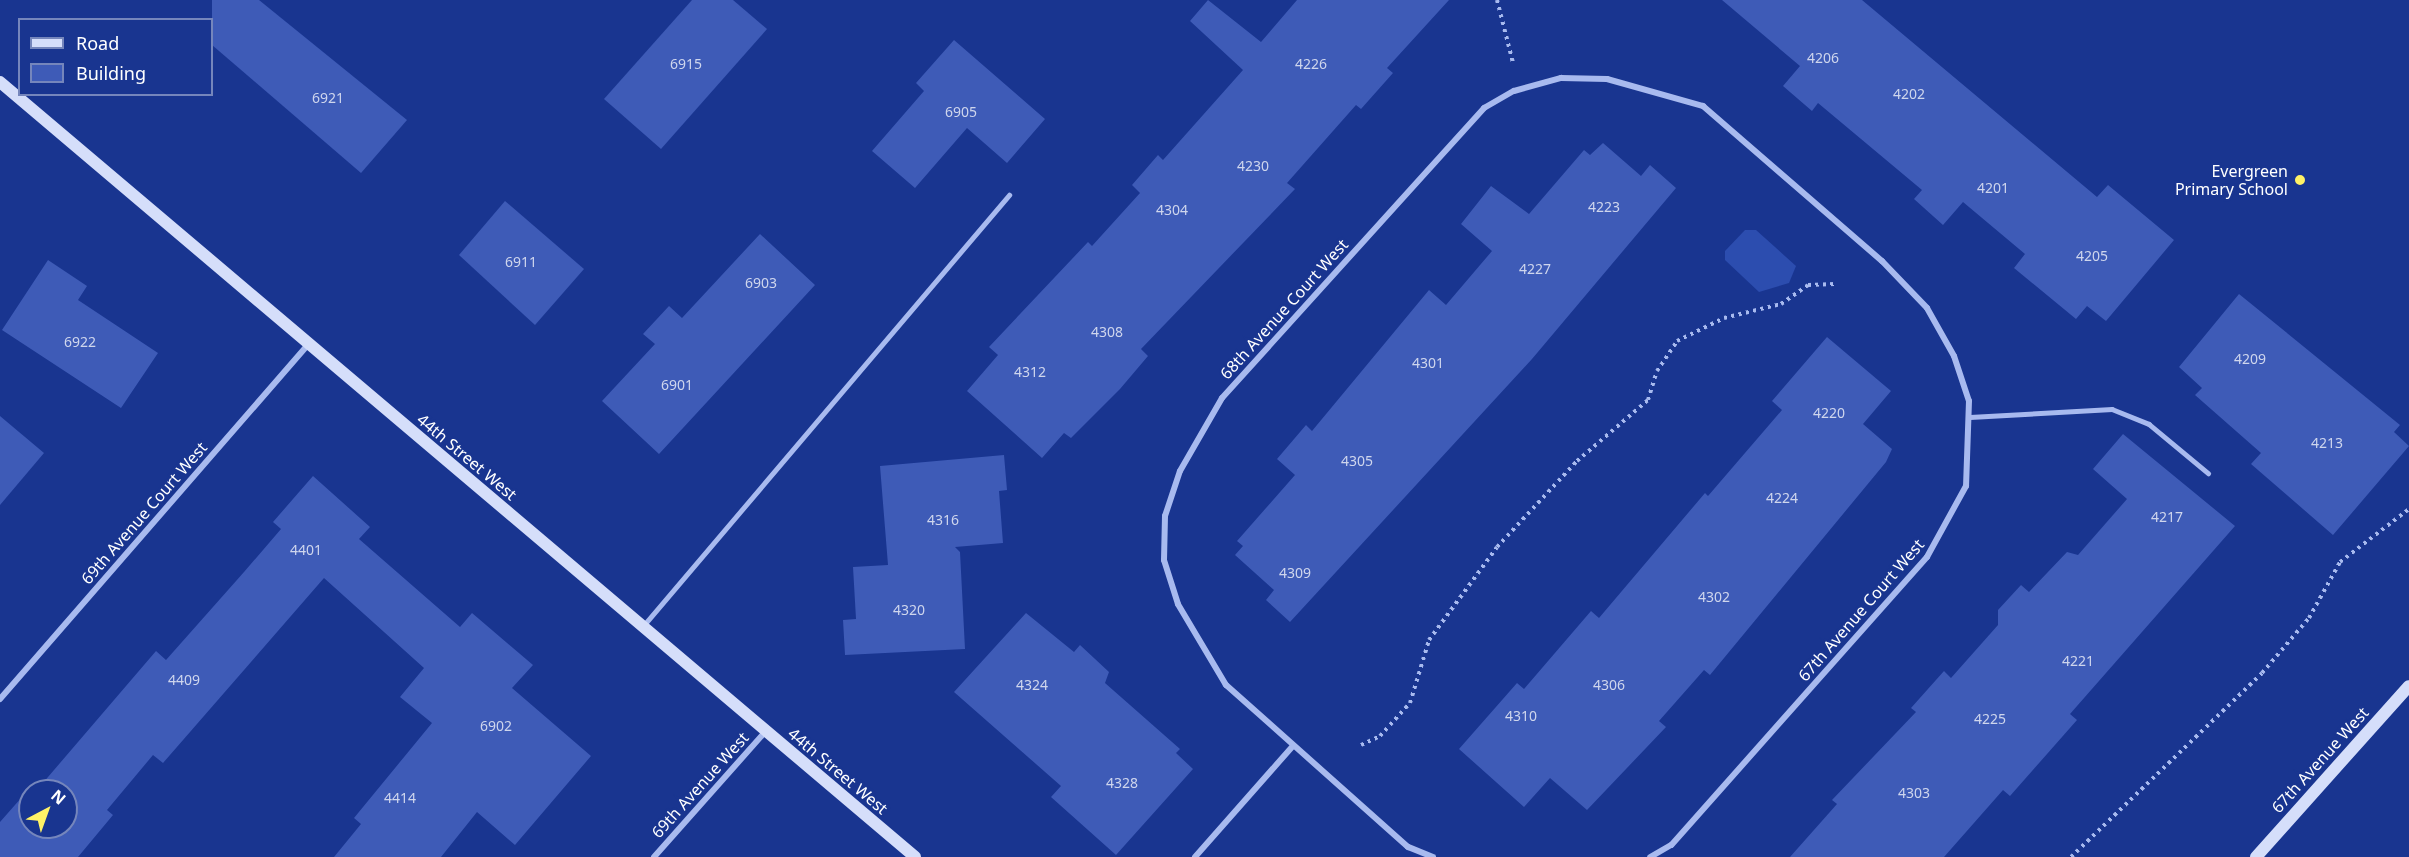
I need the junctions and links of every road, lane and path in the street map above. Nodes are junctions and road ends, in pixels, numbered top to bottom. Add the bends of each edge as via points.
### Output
1 (1497, 0) edge
2 (0, 82) edge
3 (1520, 89) junction
4 (1009, 195) dead end
5 (1815, 203) joint
6 (1835, 284) dead end
7 (309, 344) junction
8 (1970, 417) junction
9 (2208, 473) dead end
10 (2409, 509) edge
11 (642, 627) junction
12 (2409, 686) edge
13 (0, 699) edge
14 (765, 732) junction
15 (1361, 744) dead end
16 (1292, 747) junction
17 (654, 857) edge
18 (915, 857) edge
19 (1196, 857) edge
20 (1433, 857) edge
21 (1650, 857) edge
22 (2071, 857) edge
23 (2256, 857) edge

1 - 3 path
2 - 7 street, 44th Street West
3 - 5 street, 68th Avenue Court West via 1561,78 1607,79 1703,106
3 - 16 street, 68th Avenue Court West via 1484,108 1221,398 1180,471 1166,516 1164,560 1178,604 1226,686
4 - 11 lane
5 - 8 street, 67th Avenue Court West via 1927,308 1954,356
6 - 15 path via 1808,285 1781,304 1724,318 1677,341 1657,371 1648,400 1577,461 1497,547 1429,640 1410,703 1380,736
7 - 11 street, 44th Street West
7 - 13 street, 69th Avenue Court West
8 - 9 lane via 2112,409 2149,424
8 - 21 street, 67th Avenue Court West via 1966,486 1927,557 1671,845
10 - 22 path via 2340,562 2309,618 2262,673
11 - 14 street, 44th Street West
12 - 23 street, 67th Avenue West
14 - 17 street, 69th Avenue West
14 - 18 street, 44th Street West
16 - 19 street
16 - 20 street via 1408,848

